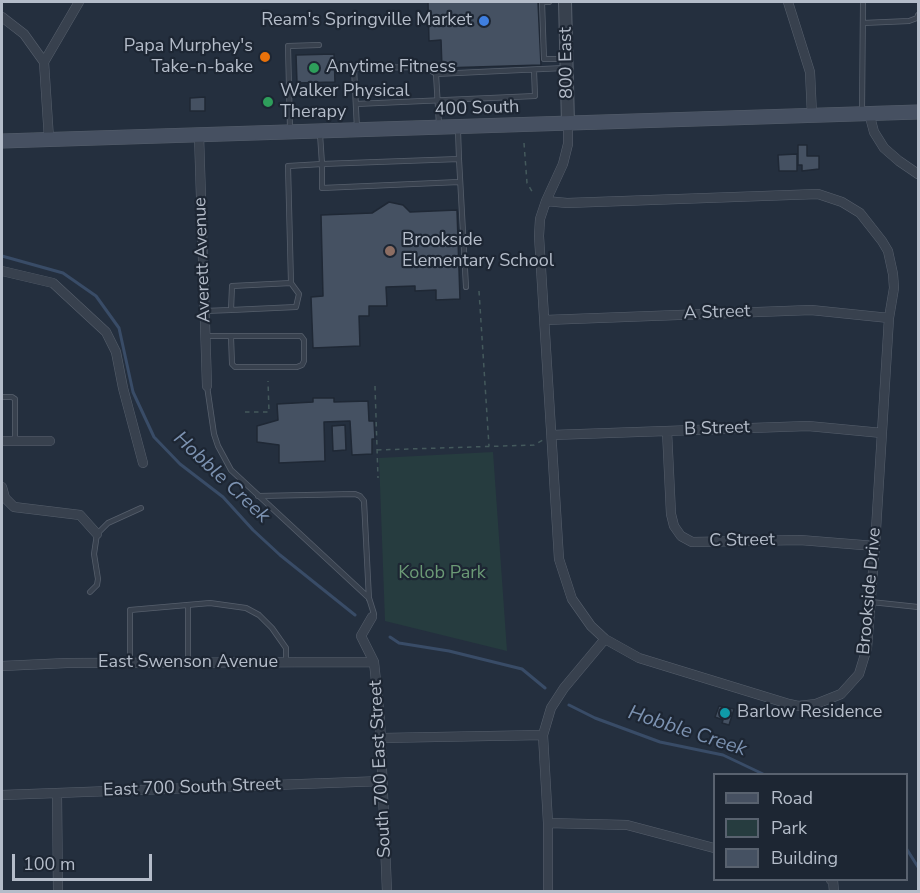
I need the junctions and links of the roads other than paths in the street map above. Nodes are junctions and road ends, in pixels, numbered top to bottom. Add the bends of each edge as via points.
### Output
1 (79, 2) edge
2 (549, 2) edge
3 (565, 2) edge
4 (788, 2) edge
5 (863, 2) edge
6 (918, 15) edge
7 (2, 17) edge
8 (863, 22) junction
9 (319, 45) dead end
10 (44, 62) junction
11 (567, 63) junction
12 (534, 70) junction
13 (436, 74) junction
14 (437, 100) junction
15 (356, 104) junction
16 (918, 112) edge
17 (866, 113) junction
18 (812, 115) junction
19 (568, 124) junction
20 (458, 127) junction
21 (439, 128) junction
22 (357, 130) junction
23 (320, 131) junction
24 (290, 132) junction
25 (199, 135) junction
26 (49, 139) junction
27 (2, 141) edge
28 (459, 159) junction
29 (322, 164) junction
30 (918, 174) edge
31 (459, 182) junction
32 (546, 201) junction
33 (2, 271) edge
34 (291, 283) junction
35 (466, 287) dead end
36 (231, 310) junction
37 (204, 311) junction
38 (889, 318) junction
39 (545, 320) junction
40 (206, 336) junction
41 (231, 337) junction
42 (207, 386) joint
43 (2, 397) edge
44 (667, 431) junction
45 (882, 433) junction
46 (548, 438) junction
47 (2, 441) edge
48 (15, 441) junction
49 (50, 441) dead end
50 (144, 463) dead end
51 (2, 487) edge
52 (258, 496) junction
53 (141, 508) dead end
54 (97, 534) junction
55 (875, 546) junction
56 (90, 592) dead end
57 (369, 599) junction
58 (871, 602) junction
59 (188, 605) junction
60 (918, 607) edge
61 (372, 617) joint
62 (604, 639) junction
63 (374, 662) junction
64 (130, 663) junction
65 (188, 663) junction
66 (286, 663) junction
67 (2, 666) edge
68 (543, 735) junction
69 (382, 738) junction
70 (383, 781) junction
71 (57, 793) junction
72 (2, 795) edge
73 (548, 822) junction
74 (713, 848) edge
75 (58, 891) edge
76 (387, 891) edge
77 (548, 891) edge

1 - 10 street
2 - 11 lane via 542,2 544,59
3 - 11 street, 800 East
4 - 18 street via 810,72
5 - 8 lane
6 - 8 lane via 909,21
7 - 10 street via 24,34
8 - 17 lane
9 - 24 lane via 288,46
10 - 26 street
11 - 12 lane
11 - 19 street, 800 East
12 - 13 lane
12 - 14 lane via 535,96
13 - 14 lane
13 - 15 lane via 426,67 354,68
14 - 15 lane
14 - 21 lane
15 - 22 lane
16 - 17 main road, 400 South
17 - 18 main road, 400 South
17 - 30 street via 884,148
18 - 19 main road, 400 South
19 - 20 main road, 400 South
19 - 32 street, Brookside Drive via 563,164
20 - 21 main road, 400 South
20 - 28 lane
21 - 22 main road, 400 South
22 - 23 main road, 400 South
23 - 24 main road, 400 South
23 - 29 lane
24 - 25 main road, 400 South
25 - 26 main road, 400 South
25 - 37 street, Averett Avenue
26 - 27 main road, 400 South
28 - 29 lane
28 - 31 lane
29 - 31 lane via 322,188
29 - 34 lane via 288,166
31 - 35 lane
32 - 38 street, Brookside Drive via 803,194 836,200 860,213 888,251 894,288
32 - 39 street, Brookside Drive via 539,237
33 - 50 street via 53,283 106,332 116,352
34 - 36 lane via 232,286
34 - 36 lane via 299,294 296,307
36 - 37 lane
37 - 40 street, Averett Avenue
38 - 39 street, A Street via 811,310
38 - 45 street, Brookside Drive
39 - 46 street, Brookside Drive
40 - 41 lane
40 - 42 street, Averett Avenue
41 - 41 lane via 301,336 304,361 297,367 235,367
42 - 52 lane via 218,446 231,470
43 - 48 lane via 15,399
44 - 45 street, B Street via 808,426
44 - 46 street, B Street
44 - 55 street, C Street via 671,514 681,536 692,542 800,540
45 - 55 street, Brookside Drive
46 - 62 street, Brookside Drive via 562,569 572,598
47 - 48 street
48 - 49 street
51 - 54 street via 5,498 14,507 80,515
52 - 57 lane
52 - 57 lane via 360,496 364,501
53 - 54 lane via 108,523
54 - 56 lane via 94,554 98,579
55 - 58 street, Brookside Drive
57 - 61 lane
58 - 60 lane
58 - 62 street, Brookside Drive via 867,648 859,674 841,694 807,706 781,702 639,658
59 - 64 lane via 130,610
59 - 65 lane
59 - 66 lane via 226,604 259,615 286,648
61 - 63 street, South 700 East Street via 361,636
62 - 68 street via 550,708
63 - 66 street, East Swenson Avenue
63 - 69 street, South 700 East Street
64 - 65 street, East Swenson Avenue
64 - 67 street, East Swenson Avenue
65 - 66 street, East Swenson Avenue
68 - 69 street
68 - 73 street
69 - 70 street, South 700 East Street
70 - 71 street, East 700 South Street
70 - 76 street, South 700 East Street
71 - 72 street, East 700 South Street
71 - 75 street
73 - 74 street via 627,825
73 - 77 street

